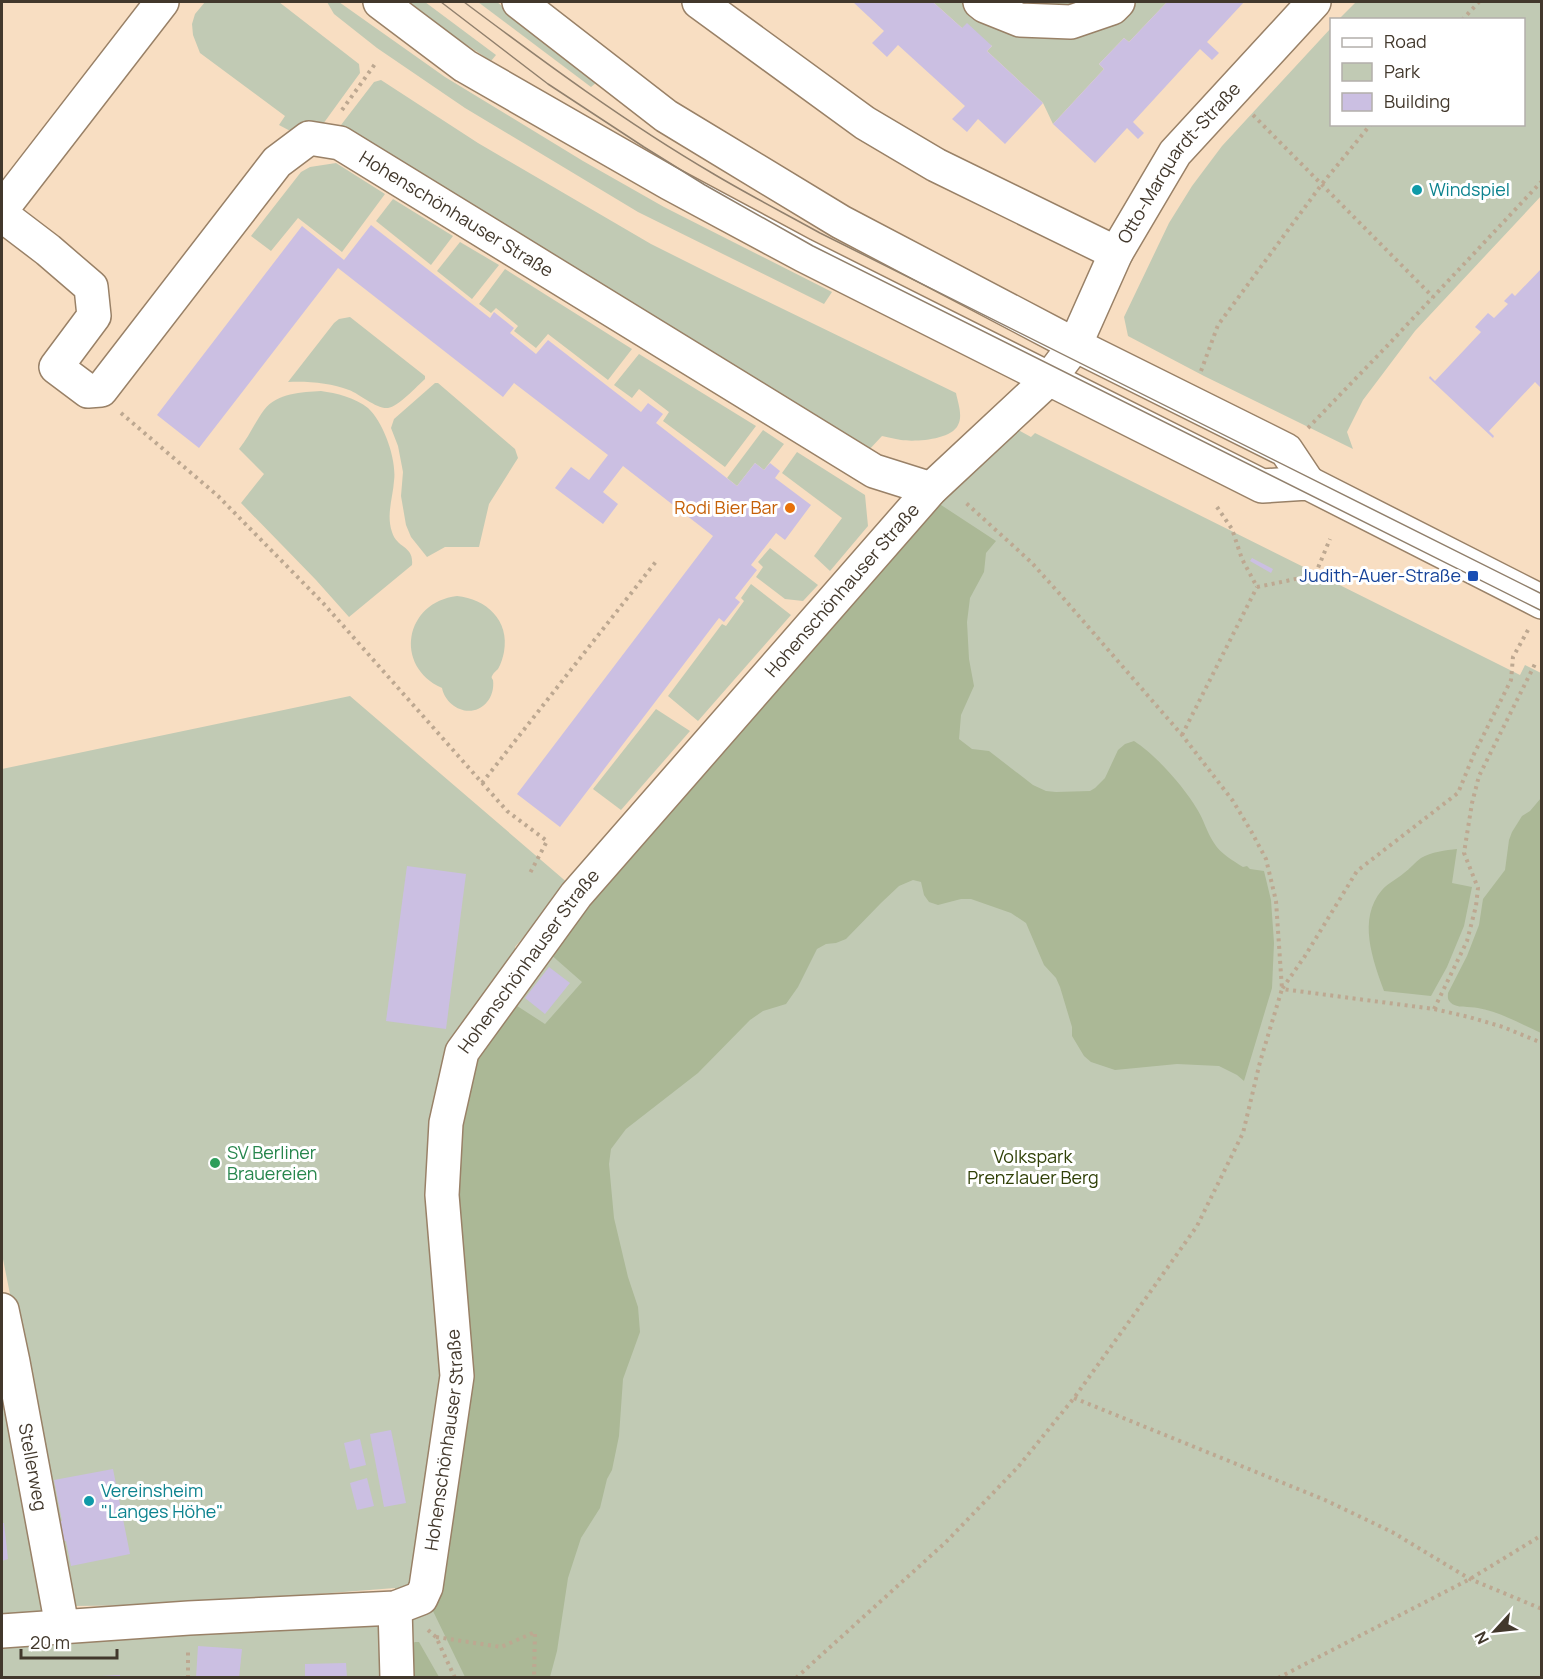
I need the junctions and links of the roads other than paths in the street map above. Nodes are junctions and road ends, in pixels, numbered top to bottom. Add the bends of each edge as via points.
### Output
1 (162, 2) edge
2 (380, 2) edge
3 (519, 2) edge
4 (699, 2) edge
5 (980, 2) edge
6 (1118, 2) edge
7 (1314, 2) edge
8 (2, 209) edge
9 (2, 215) edge
10 (1116, 253) junction
11 (1075, 345) junction
12 (1050, 378) junction
13 (1308, 483) junction
14 (944, 492) junction
15 (1542, 602) edge
16 (2, 1310) edge
17 (395, 1608) junction
18 (62, 1626) junction
19 (2, 1631) edge
20 (397, 1677) edge

1 - 8 street
2 - 12 street via 465,66 669,183 803,255
3 - 11 street via 666,116 841,222
4 - 10 street via 865,123 936,165
5 - 6 street via 1020,20 1071,22 1112,8
7 - 10 street, Otto-Marquardt-Straße via 1175,153
9 - 14 street, Hohenschönhauser Straße via 91,287 94,316 56,367 88,391 102,390 277,162 309,138 340,143 874,471
10 - 11 street, Otto-Marquardt-Straße
11 - 12 street, Hohenschönhauser Straße
11 - 13 street via 1286,450
12 - 13 street via 1262,486
12 - 14 street, Hohenschönhauser Straße
13 - 15 street
14 - 17 street, Hohenschönhauser Straße via 576,895 462,1052 446,1123 442,1195 457,1376 426,1587 421,1598
16 - 18 street, Stellerweg
17 - 18 street
17 - 20 street
18 - 19 street

